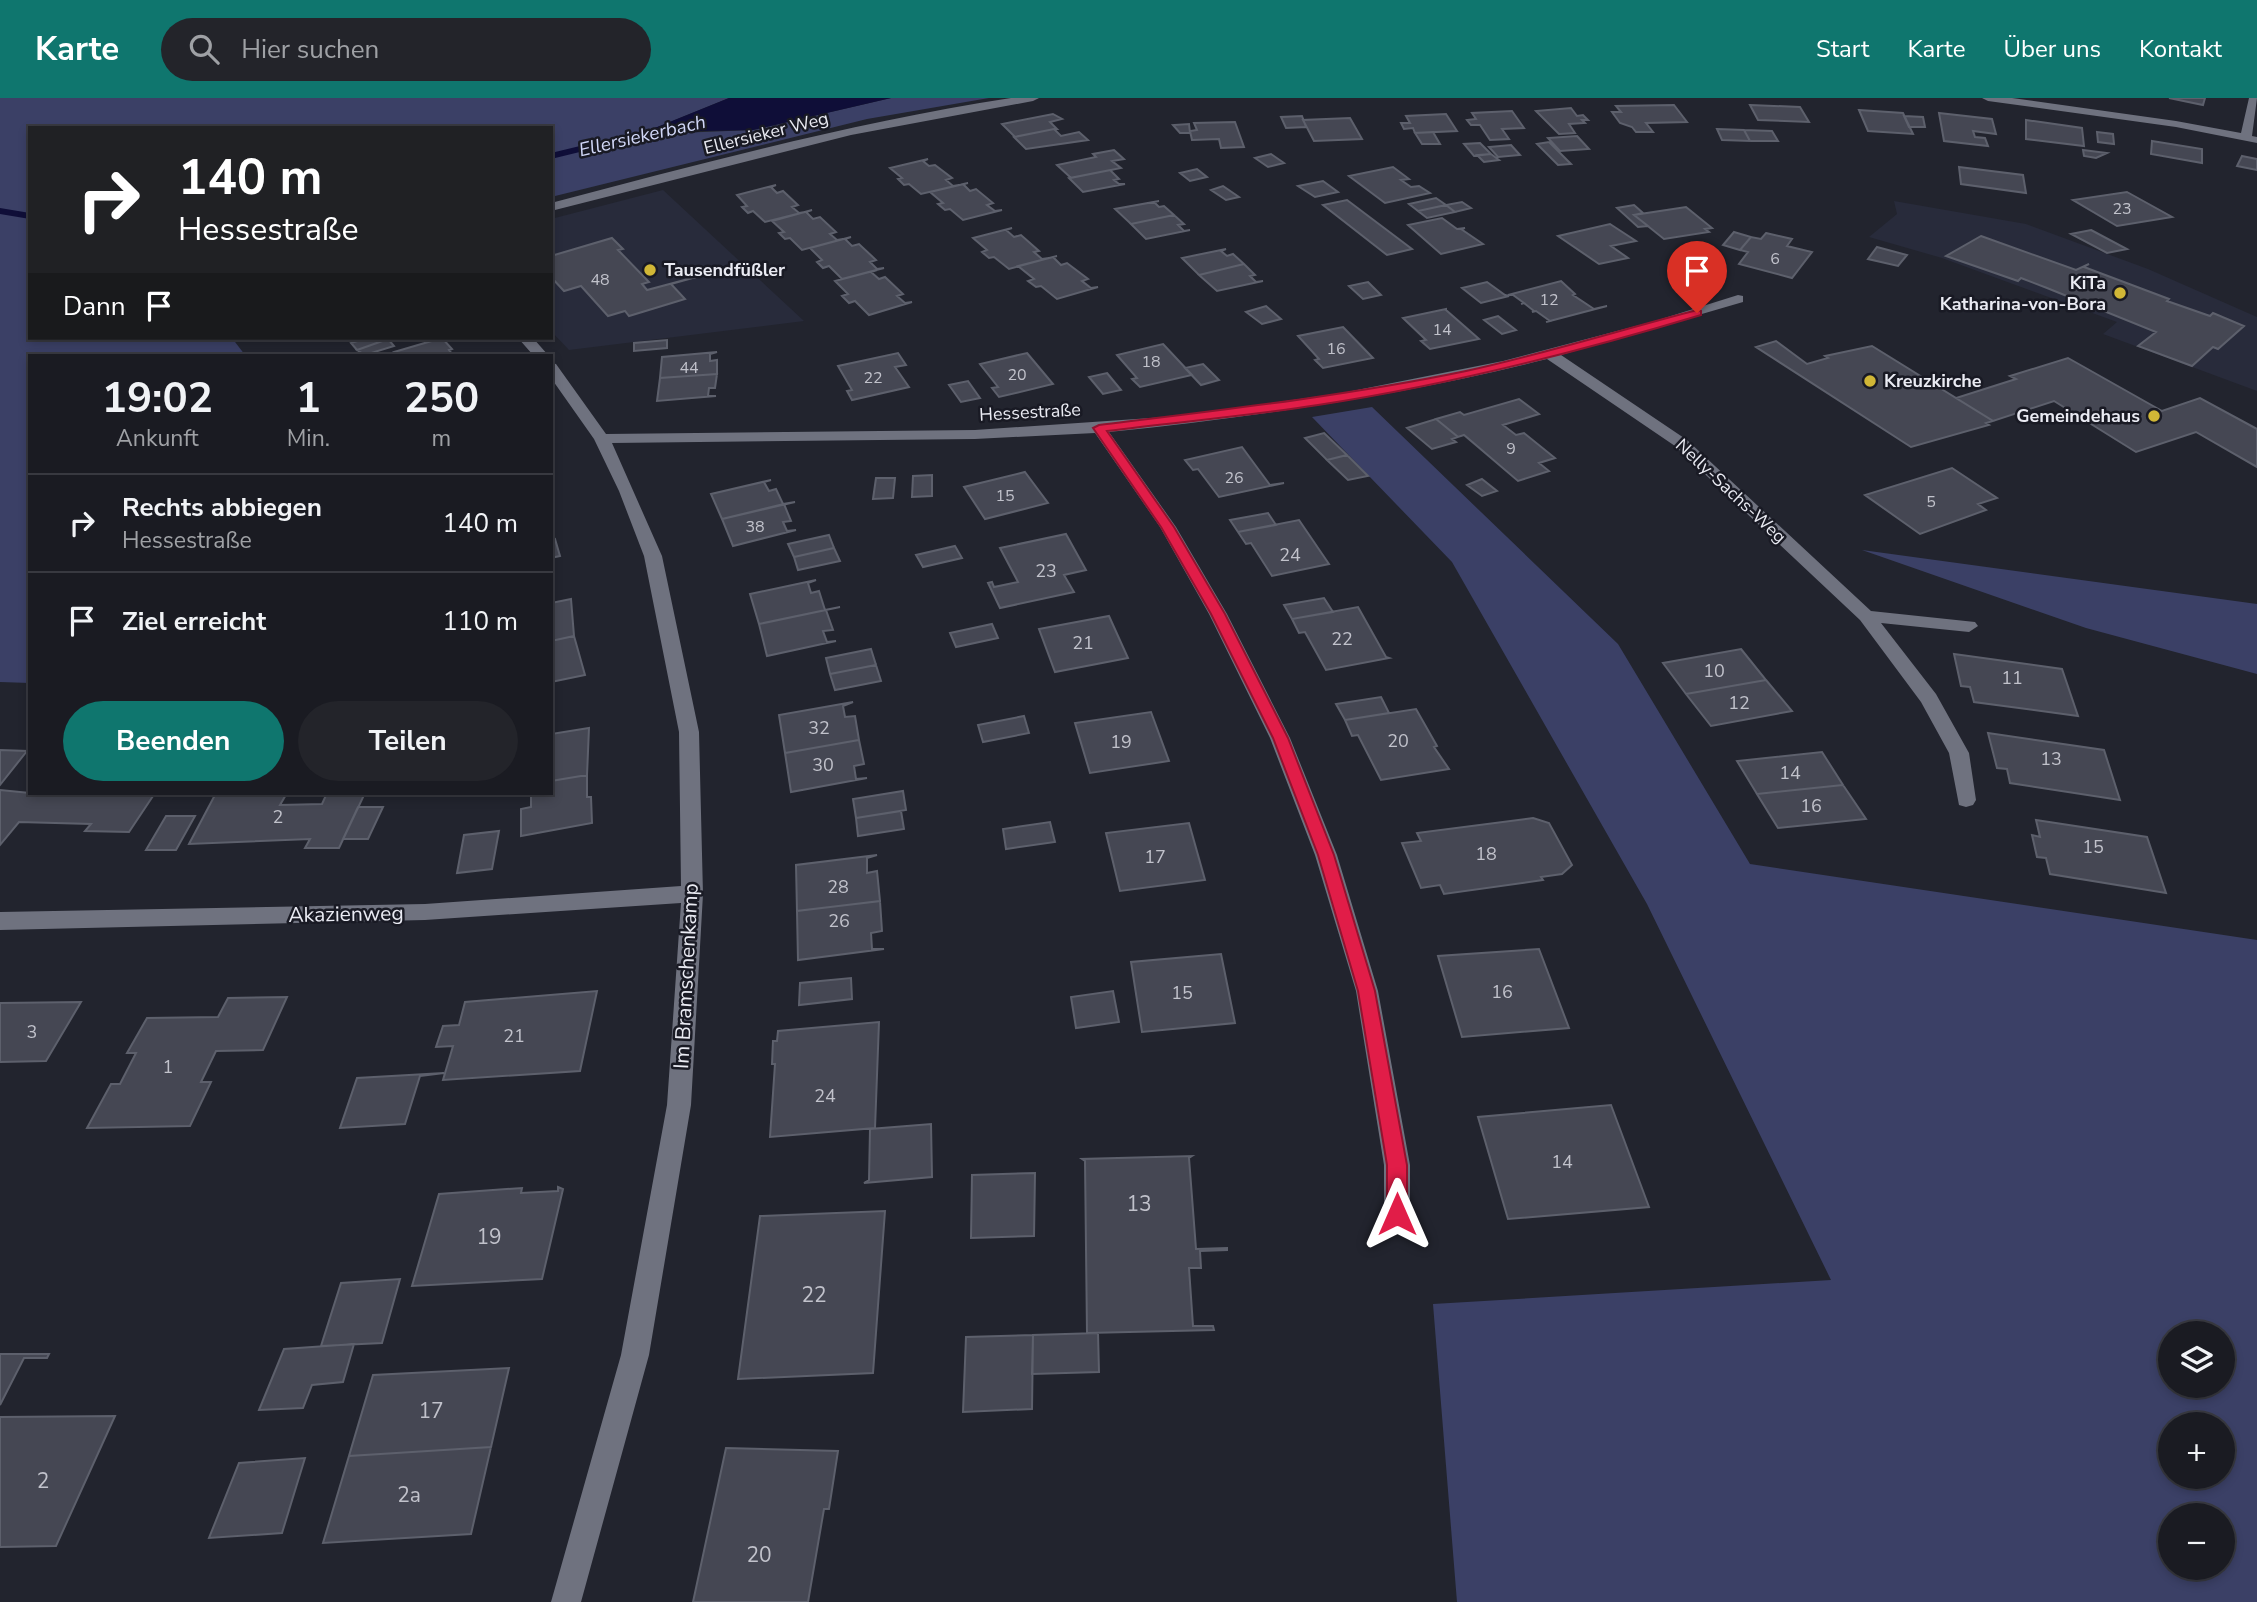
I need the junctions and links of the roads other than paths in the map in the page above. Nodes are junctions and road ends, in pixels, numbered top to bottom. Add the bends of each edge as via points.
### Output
1 (1033, 98) edge
2 (1988, 98) edge
3 (2255, 98) edge
4 (2251, 139) edge
5 (553, 206) edge
6 (1738, 299) dead end
7 (527, 340) edge
8 (540, 354) edge
9 (1551, 355) junction
10 (553, 371) edge
11 (1099, 428) junction
12 (602, 439) junction
13 (1866, 616) junction
14 (1969, 626) dead end
15 (1966, 800) dead end
16 (692, 894) junction
17 (0, 920) edge
18 (1397, 1214) dead end
19 (566, 1602) edge

1 - 5 street, Ellersieker Weg via 858,128
2 - 4 street
3 - 4 street
6 - 9 street, Hessestraße
7 - 8 street
9 - 11 street, Hessestraße via 1318,401
9 - 13 street, Nelly-Sachs-Weg via 1681,443
10 - 12 street, Im Bramschenkamp
11 - 12 street, Hessestraße
11 - 18 street via 1168,527 1218,614 1280,738 1326,855 1367,991 1397,1165
12 - 16 street, Im Bramschenkamp via 653,556 671,640 689,732
13 - 14 street
13 - 15 street, Nelly-Sachs-Weg via 1929,699 1959,752
16 - 17 street, Akazienweg via 425,912
16 - 19 street, Im Bramschenkamp via 680,1105 635,1355

